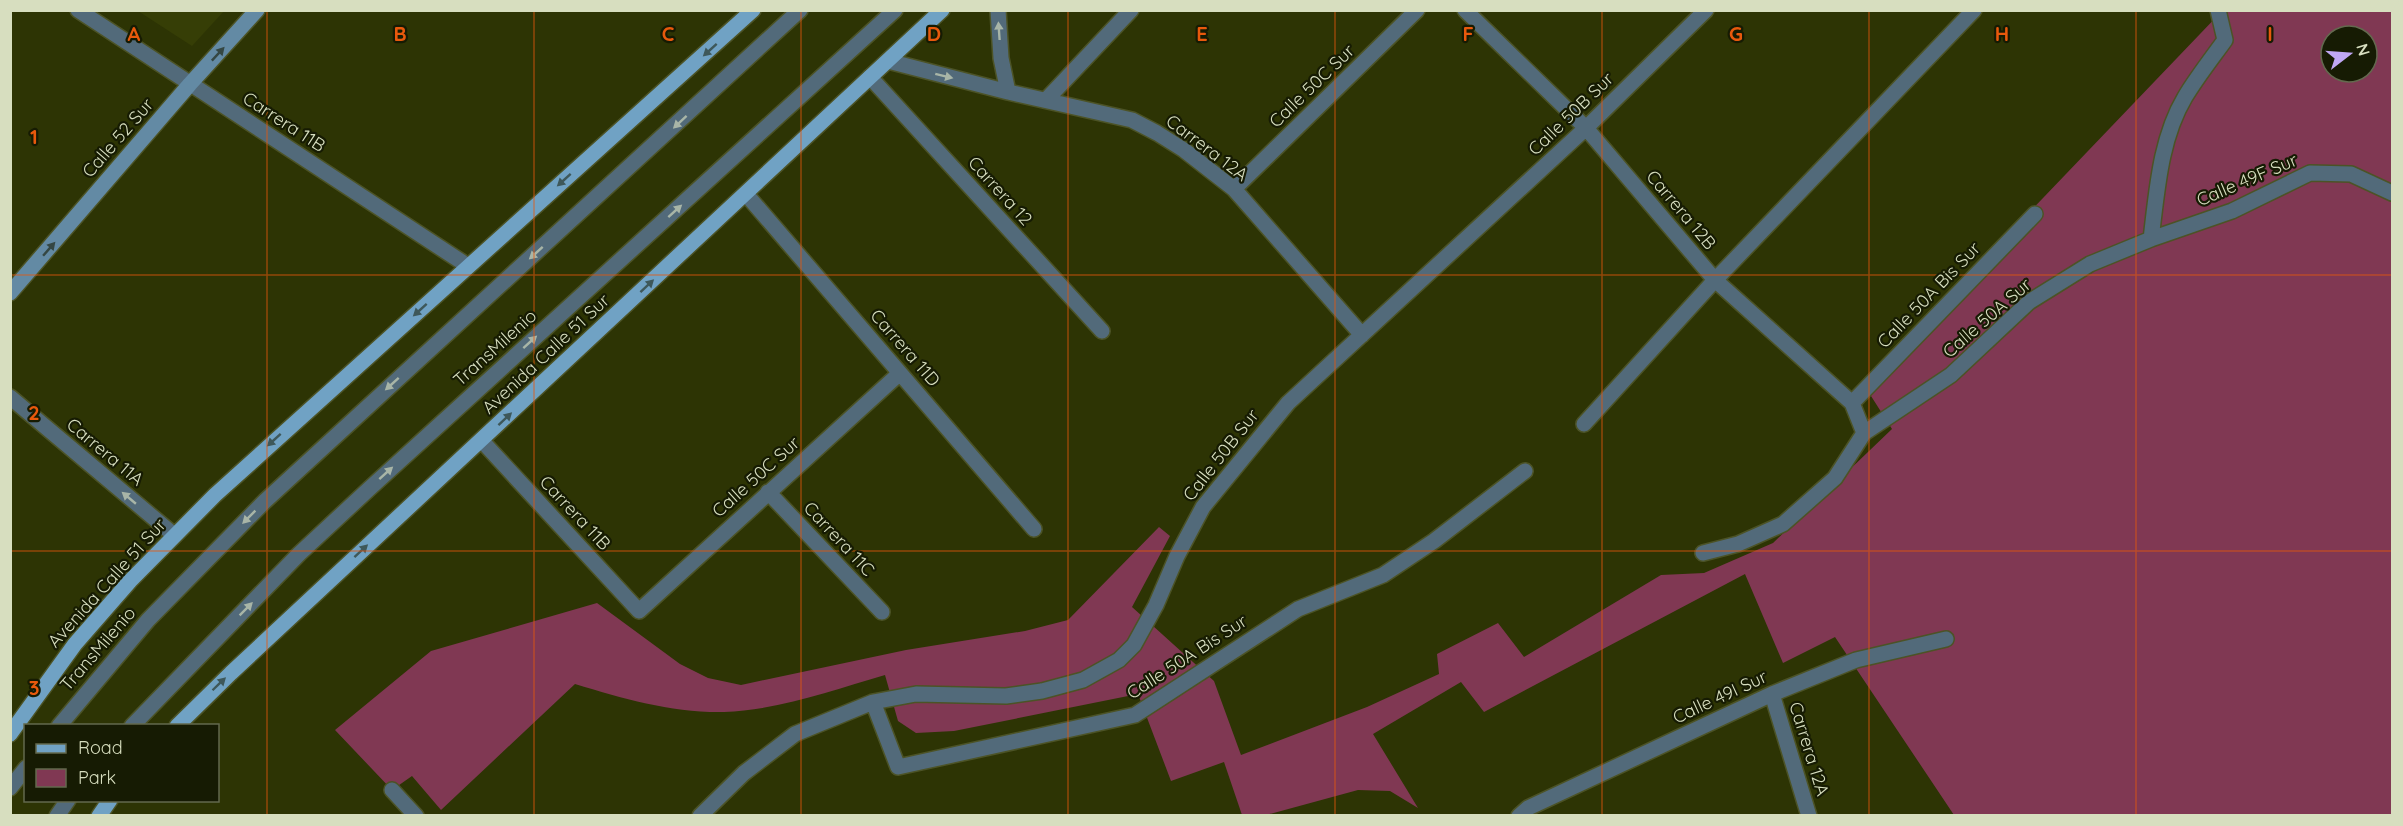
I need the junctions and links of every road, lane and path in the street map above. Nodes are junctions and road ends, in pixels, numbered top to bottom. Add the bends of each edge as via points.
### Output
1 (78, 10) edge
2 (257, 10) edge
3 (753, 10) edge
4 (800, 10) edge
5 (895, 10) edge
6 (942, 10) edge
7 (998, 10) edge
8 (1131, 10) edge
9 (1417, 10) edge
10 (1465, 10) edge
11 (1706, 10) edge
12 (1974, 10) edge
13 (2220, 16) edge
14 (888, 61) junction
15 (870, 77) junction
16 (190, 84) junction
17 (1008, 92) junction
18 (1046, 100) junction
19 (1586, 128) junction
20 (1234, 189) junction
21 (746, 194) junction
22 (2392, 194) edge
23 (2035, 214) dead end
24 (2151, 239) junction
25 (468, 266) junction
26 (1715, 279) junction
27 (10, 293) edge
28 (1102, 331) dead end
29 (1362, 335) junction
30 (900, 373) junction
31 (10, 397) edge
32 (1852, 403) junction
33 (1584, 424) dead end
34 (1864, 433) junction
35 (482, 441) junction
36 (1525, 471) dead end
37 (768, 492) junction
38 (1034, 529) dead end
39 (174, 535) junction
40 (1703, 553) dead end
41 (639, 611) joint
42 (882, 612) dead end
43 (1946, 639) dead end
44 (1772, 694) junction
45 (873, 702) junction
46 (61, 724) edge
47 (134, 724) edge
48 (179, 724) edge
49 (10, 734) edge
50 (24, 770) edge
51 (10, 788) edge
52 (392, 790) dead end
53 (67, 802) edge
54 (109, 802) edge
55 (57, 816) edge
56 (99, 816) edge
57 (416, 816) edge
58 (700, 816) edge
59 (1519, 816) edge
60 (1809, 816) edge

1 - 16 street, Carrera 11B
16 -> 2 street, Calle 52 Sur
3 -> 25 main road, Avenida Calle 51 Sur
4 -> 46 street, TransMilenio via 265,501 148,620
47 -> 5 street, TransMilenio via 299,554
6 - 14 main road, Avenida Calle 51 Sur
17 -> 7 street
8 - 18 street
9 - 20 street, Calle 50C Sur
10 - 19 street, Carrera 12B
11 - 19 street, Calle 50B Sur
12 - 26 street
13 - 24 street via 2225,40 2184,98 2172,127 2159,170
14 - 15 main road, Avenida Calle 51 Sur
14 -> 17 street, Carrera 12A
15 - 21 main road, Avenida Calle 51 Sur
15 - 28 street, Carrera 12
16 - 25 street, Carrera 11B
27 -> 16 street, Calle 52 Sur
17 - 18 street, Carrera 12A
18 - 20 street, Carrera 12A via 1132,120 1184,150
19 - 26 street, Carrera 12B
19 - 29 street, Calle 50B Sur
20 - 29 street, Carrera 12A
21 - 30 street, Carrera 11D
35 -> 21 main road, Avenida Calle 51 Sur
22 - 24 street, Calle 49F Sur via 2351,174 2310,173 2232,211
23 - 32 street, Calle 50A Bis Sur
24 - 34 street, Calle 50A Sur via 2090,264 2029,302 1951,375
25 -> 39 main road, Avenida Calle 51 Sur
26 - 32 street, Carrera 12B
26 - 33 street
29 - 45 street, Calle 50B Sur via 1288,403 1203,507 1156,605 1134,645 1119,660 1083,681 1042,691 1006,696 916,694
30 - 37 street, Calle 50C Sur
30 - 38 street, Carrera 11D
39 -> 31 street, Carrera 11A
32 - 34 street, Carrera 12B
34 - 40 street, Calle 50A Sur via 1835,477 1783,524 1738,544
35 - 41 street, Carrera 11B
48 -> 35 main road, Avenida Calle 51 Sur
36 - 45 street, Calle 50A Bis Sur via 1383,575 1298,609 1135,715 898,767
37 - 41 street, Calle 50C Sur
37 - 42 street, Carrera 11C
39 - 49 main road, Avenida Calle 51 Sur via 75,644
43 - 44 street, Calle 49I Sur via 1856,660
44 - 59 street, Calle 49I Sur via 1528,808
44 - 60 street, Carrera 12A
45 - 58 street, Calle 50B Sur via 795,734 744,772
50 - 51 street
52 - 57 street
53 - 55 street
54 - 56 main road

